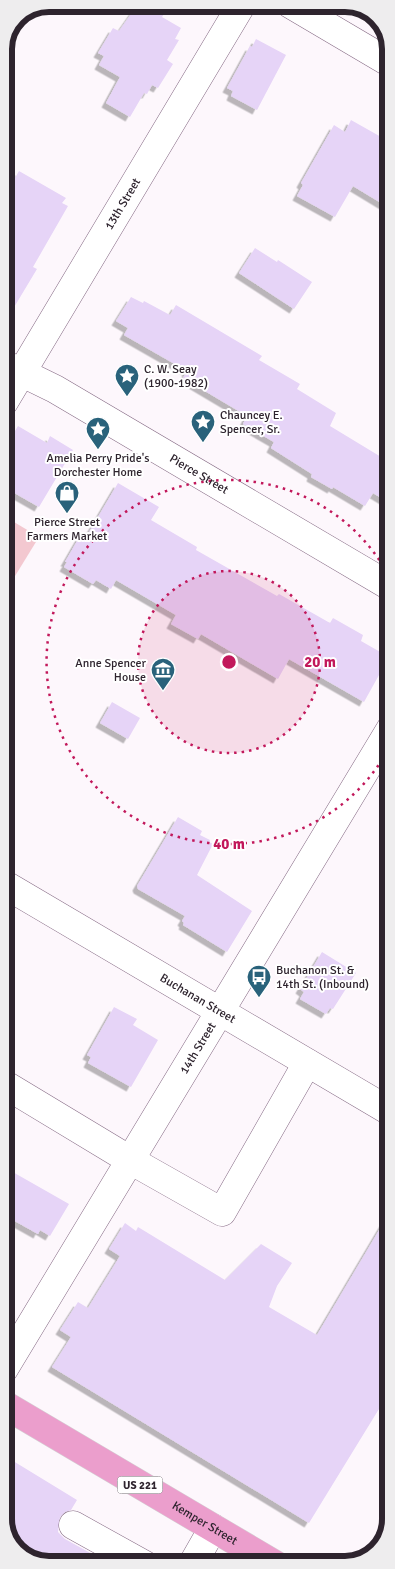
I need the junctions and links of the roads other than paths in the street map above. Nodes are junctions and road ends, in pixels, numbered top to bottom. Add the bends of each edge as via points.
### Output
1 (237, 13) edge
2 (305, 13) edge
3 (382, 58) edge
4 (13, 369) edge
5 (382, 583) edge
6 (382, 743) edge
7 (13, 889) edge
8 (220, 1011) junction
9 (307, 1063) junction
10 (13, 1089) edge
11 (382, 1107) edge
12 (130, 1160) junction
13 (13, 1354) edge
14 (13, 1410) edge
15 (73, 1525) dead end
16 (213, 1528) junction
17 (129, 1556) edge
18 (197, 1556) edge
19 (262, 1556) edge

1 - 4 street, 13th Street
2 - 3 street
4 - 5 street, Pierce Street via 55,389
6 - 8 street, 14th Street
7 - 8 street, Buchanan Street
8 - 9 street, Buchanan Street
8 - 12 street, 14th Street
9 - 11 street, Buchanan Street
9 - 12 street via 222,1212
10 - 12 street
12 - 13 street, 14th Street
14 - 16 main road, Kemper Street / US 221
15 - 17 street
16 - 18 street
16 - 19 main road, Kemper Street / US 221

